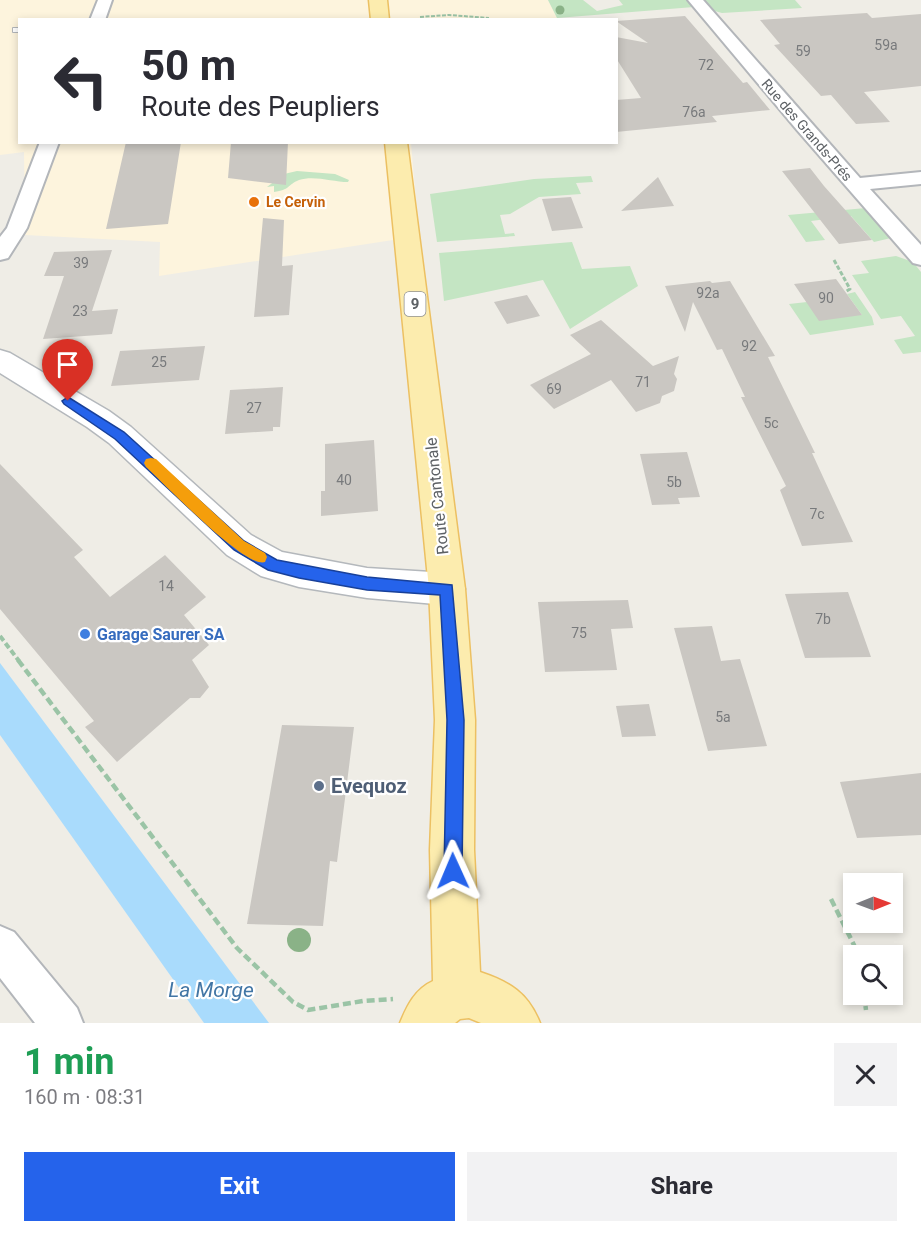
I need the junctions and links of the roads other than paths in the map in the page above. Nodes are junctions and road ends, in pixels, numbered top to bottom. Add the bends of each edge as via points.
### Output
1 (105, 0) edge
2 (378, 0) edge
3 (695, 0) edge
4 (98, 18) edge
5 (380, 18) edge
6 (49, 144) edge
7 (396, 144) edge
8 (921, 178) edge
9 (855, 184) junction
10 (22, 212) junction
11 (0, 231) edge
12 (0, 253) edge
13 (921, 258) edge
14 (0, 360) edge
15 (447, 589) junction
16 (0, 946) edge
17 (427, 1006) edge
18 (62, 1023) edge
19 (516, 1023) edge

1 - 4 street
2 - 5 main road
3 - 9 street, Rue des Grands-Prés
6 - 10 street
7 - 15 main road, Route Cantonale / 9
8 - 9 street
9 - 13 street, Rue des Grands-Prés
10 - 11 street
10 - 12 street via 17,228
14 - 15 street via 120,435 239,545 273,565 367,584
15 - 17 main road, Route Cantonale / 9 via 455,720 452,850
16 - 18 street
17 - 19 main road via 474,994 492,999

